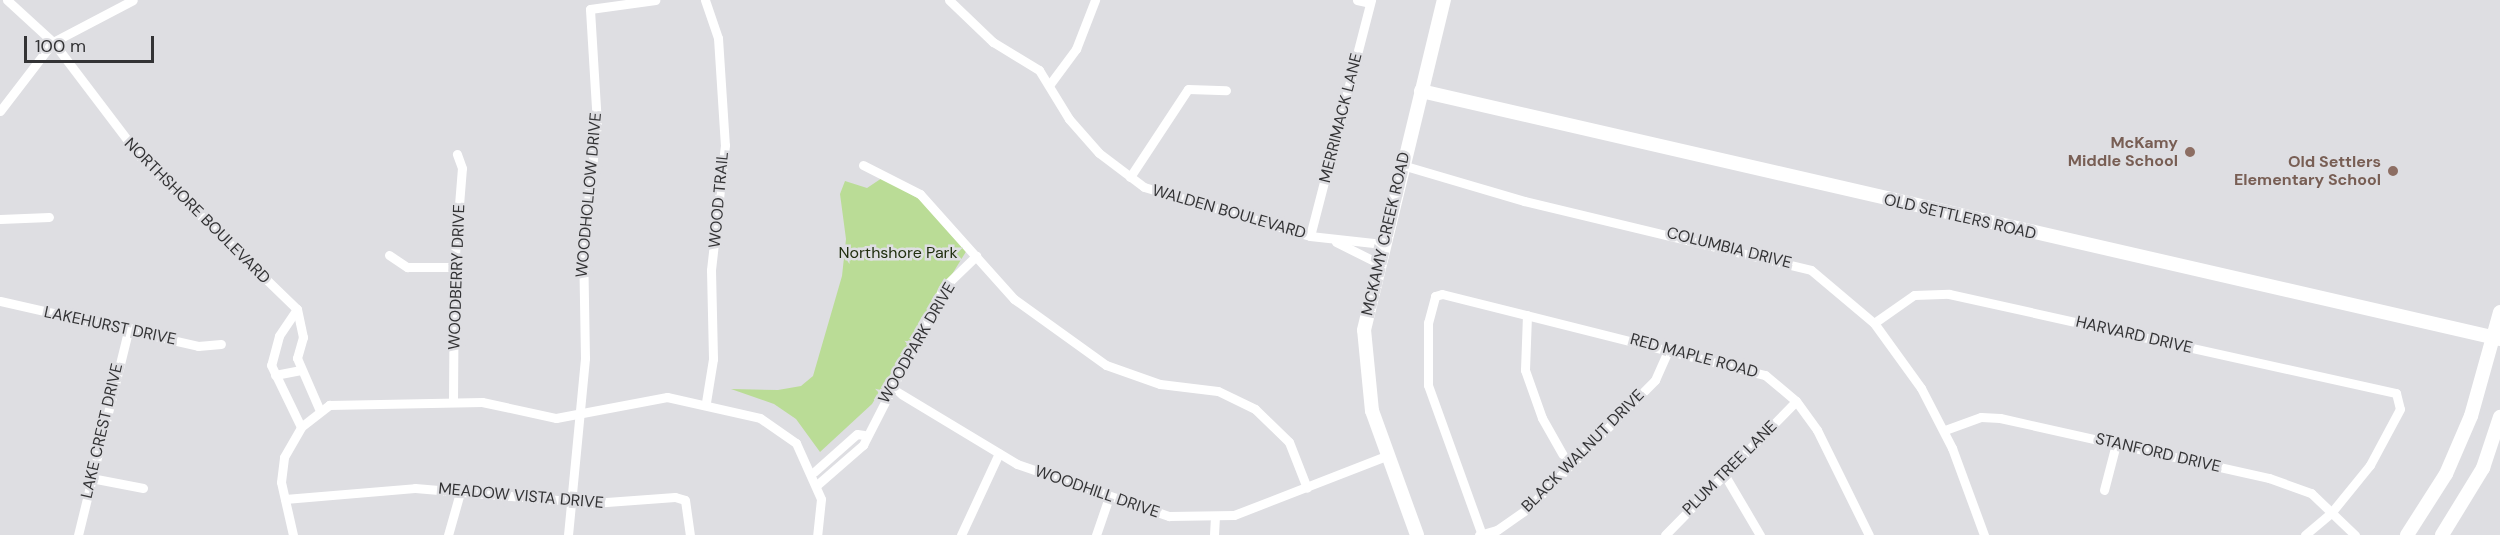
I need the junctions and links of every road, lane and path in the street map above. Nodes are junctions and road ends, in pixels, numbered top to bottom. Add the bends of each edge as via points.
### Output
1 (7, 0) edge
2 (134, 0) edge
3 (655, 0) edge
4 (705, 0) edge
5 (1095, 0) edge
6 (1357, 0) edge
7 (1444, 0) edge
8 (951, 1) edge
9 (1370, 2) edge
10 (53, 42) junction
11 (1050, 84) junction
12 (1226, 90) dead end
13 (1421, 92) junction
14 (0, 111) edge
15 (457, 154) dead end
16 (863, 165) dead end
17 (1402, 165) junction
18 (1130, 177) junction
19 (50, 217) dead end
20 (0, 219) edge
21 (1310, 236) junction
22 (1336, 242) junction
23 (1383, 244) junction
24 (389, 255) dead end
25 (976, 256) junction
26 (1378, 263) junction
27 (454, 267) junction
28 (0, 301) edge
29 (297, 309) junction
30 (2500, 312) edge
31 (1527, 315) junction
32 (1874, 323) junction
33 (129, 327) junction
34 (2497, 338) edge
35 (221, 344) dead end
36 (1669, 348) junction
37 (300, 370) junction
38 (275, 375) junction
39 (891, 388) junction
40 (1796, 401) junction
41 (453, 402) junction
42 (706, 402) junction
43 (320, 411) junction
44 (581, 416) junction
45 (2500, 417) edge
46 (301, 427) junction
47 (1945, 430) junction
48 (864, 435) junction
49 (2116, 444) junction
50 (999, 453) junction
51 (1386, 456) junction
52 (1568, 464) junction
53 (814, 472) junction
54 (1724, 474) junction
55 (91, 478) junction
56 (818, 484) junction
57 (143, 488) dead end
58 (461, 489) junction
59 (1307, 489) junction
60 (2104, 490) dead end
61 (1109, 497) junction
62 (285, 499) junction
63 (569, 500) junction
64 (2331, 513) junction
65 (1215, 517) junction
66 (78, 535) edge
67 (293, 535) edge
68 (448, 535) edge
69 (568, 535) edge
70 (690, 535) edge
71 (817, 535) edge
72 (961, 535) edge
73 (1096, 535) edge
74 (1214, 535) edge
75 (1417, 535) edge
76 (1481, 535) edge
77 (1665, 535) edge
78 (1760, 535) edge
79 (1869, 535) edge
80 (1984, 535) edge
81 (2305, 535) edge
82 (2355, 535) edge
83 (2407, 535) edge
84 (2442, 535) edge

1 - 10 street, NORTHSHORE BOULEVARD
2 - 10 street
3 - 44 street, WOODHOLLOW DRIVE via 590,9 597,124 584,245
4 - 42 street, WOOD TRAIL via 718,38 725,145 711,270 713,359
5 - 11 street via 1076,49
6 - 9 street
7 - 13 street, MCKAMY CREEK ROAD
8 - 11 street, WALDEN BOULEVARD
9 - 21 street, MERRIMACK LANE
10 - 14 street
10 - 29 street, NORTHSHORE BOULEVARD via 141,158
11 - 18 street, WALDEN BOULEVARD via 1069,119
12 - 18 street via 1188,89
13 - 17 street, MCKAMY CREEK ROAD
13 - 34 street, OLD SETTLERS ROAD
15 - 27 street, WOODBERRY DRIVE via 462,168
16 - 25 street via 920,194
17 - 23 street, MCKAMY CREEK ROAD
17 - 32 street, COLUMBIA DRIVE via 1524,201 1793,263 1828,281
18 - 21 street, WALDEN BOULEVARD via 1159,194
19 - 20 street
21 - 22 street, WALDEN BOULEVARD
22 - 23 street, WALDEN BOULEVARD
22 - 26 street, WALDEN BOULEVARD
23 - 26 street, MCKAMY CREEK ROAD
24 - 27 street via 407,267
25 - 39 street, WOODPARK DRIVE via 945,287
25 - 59 street via 1014,299 1106,365 1160,384 1218,392 1255,409 1289,442
26 - 51 street, MCKAMY CREEK ROAD via 1365,351 1370,402
27 - 41 street, WOODBERRY DRIVE
28 - 33 street, LAKEHURST DRIVE
29 - 37 street via 303,337 297,358
29 - 38 street via 279,336 271,364
30 - 34 street
31 - 36 street, RED MAPLE ROAD
31 - 52 street via 1525,370 1542,418
31 - 76 street, RED MAPLE ROAD via 1435,296 1428,323 1428,385
32 - 47 street, COLUMBIA DRIVE
32 - 64 street, HARVARD DRIVE via 1914,295 1949,294 2401,397 2400,409 2370,465
33 - 35 street, LAKEHURST DRIVE via 198,346
33 - 55 street, LAKE CREST DRIVE
34 - 83 street via 2471,416 2446,474
36 - 40 street, RED MAPLE ROAD via 1752,369
36 - 52 street, BLACK WALNUT DRIVE via 1655,380
37 - 38 street
37 - 43 street
38 - 46 street
39 - 48 street, WOODPARK DRIVE
39 - 50 street, WOODHILL DRIVE
40 - 54 street, PLUM TREE LANE
40 - 79 street, RED MAPLE ROAD via 1848,486
41 - 43 street via 328,405
41 - 44 street via 482,402 556,418
42 - 44 street via 667,397
42 - 53 street via 775,425 796,443
43 - 46 street
44 - 63 street, WOODHOLLOW DRIVE
45 - 84 street via 2483,468
46 - 62 street via 284,457
47 - 49 street, STANFORD DRIVE via 1989,416
47 - 80 street, COLUMBIA DRIVE
48 - 53 street, WOODPARK DRIVE via 857,434
48 - 56 street, WOODPARK DRIVE via 857,452
49 - 60 street
49 - 64 street, STANFORD DRIVE via 2288,483 2311,493
50 - 61 street, WOODHILL DRIVE
50 - 72 street
51 - 59 street, WOODHILL DRIVE
51 - 75 street, MCKAMY CREEK ROAD
52 - 76 street, BLACK WALNUT DRIVE via 1520,516
53 - 56 street
54 - 77 street, PLUM TREE LANE
54 - 78 street
55 - 57 street
55 - 66 street, LAKE CREST DRIVE
56 - 71 street
58 - 62 street, MEADOW VISTA DRIVE
58 - 63 street, MEADOW VISTA DRIVE
58 - 68 street
59 - 65 street, WOODHILL DRIVE
61 - 65 street, WOODHILL DRIVE via 1169,516
61 - 73 street
62 - 67 street
63 - 69 street, WOODHOLLOW DRIVE
63 - 70 street, MEADOW VISTA DRIVE via 685,500
64 - 81 street
64 - 82 street, STANFORD DRIVE
65 - 74 street

